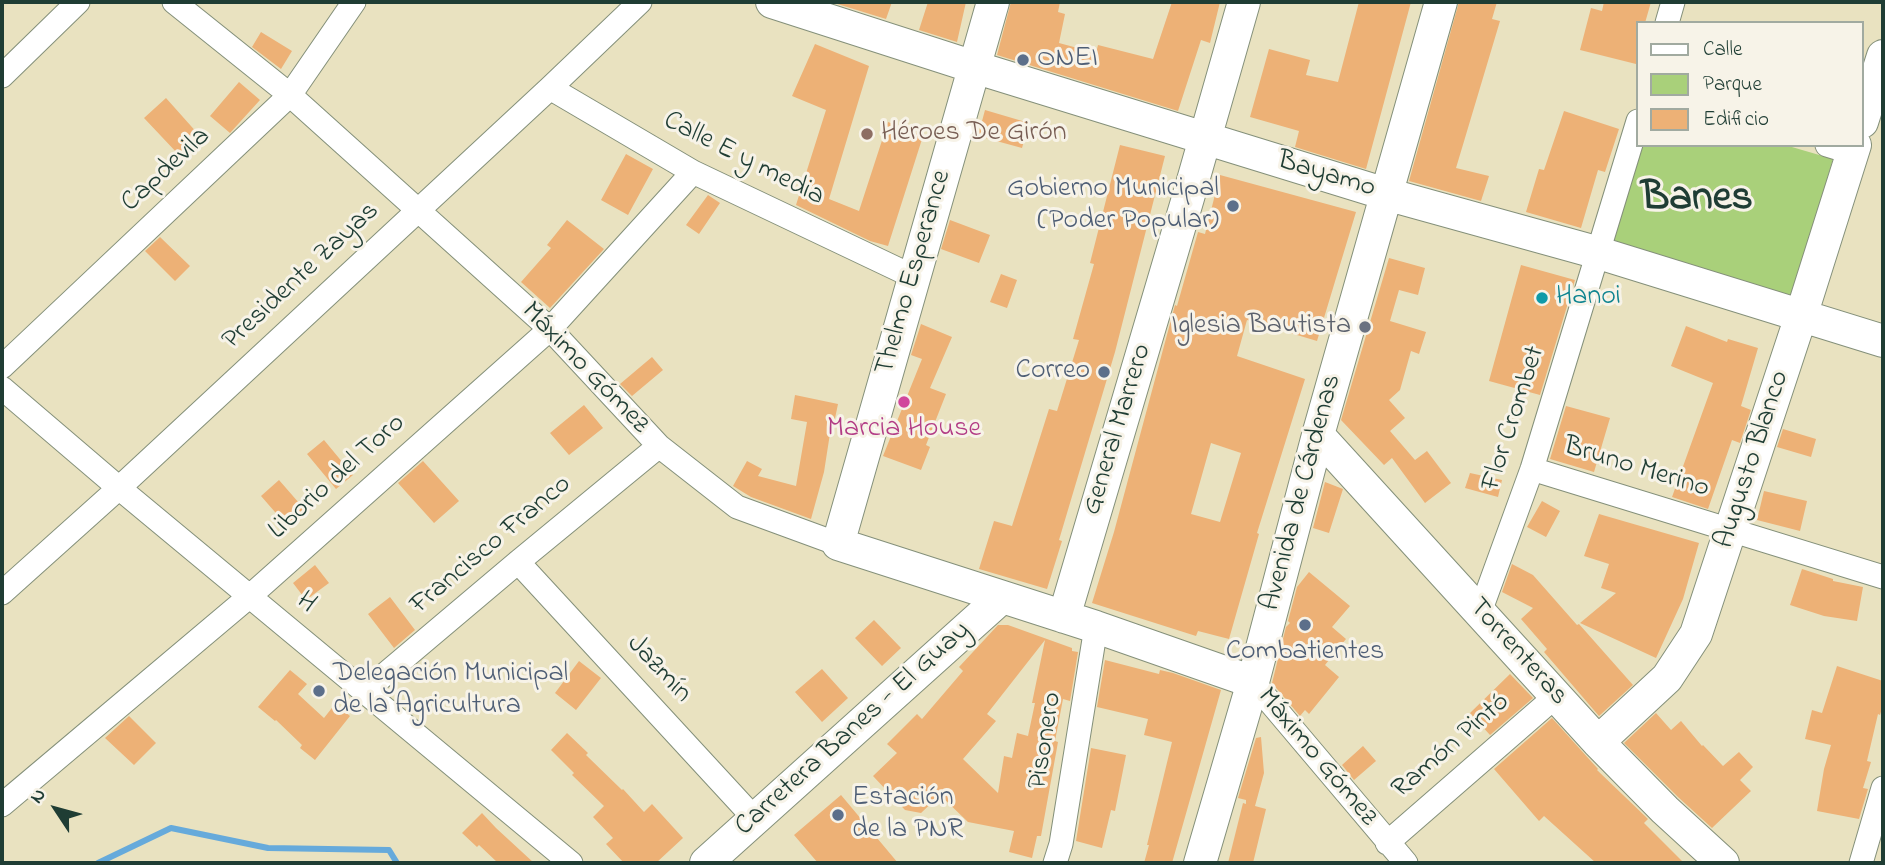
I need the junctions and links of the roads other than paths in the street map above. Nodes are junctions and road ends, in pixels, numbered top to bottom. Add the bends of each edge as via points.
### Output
1 (78, 2) edge
2 (174, 2) edge
3 (354, 2) edge
4 (640, 2) edge
5 (772, 2) edge
6 (993, 2) edge
7 (1244, 2) edge
8 (1441, 2) edge
9 (1673, 2) edge
10 (1668, 21) edge
11 (1883, 56) edge
12 (974, 67) junction
13 (2, 76) edge
14 (550, 89) junction
15 (290, 95) junction
16 (1864, 116) edge
17 (1636, 128) edge
18 (1206, 138) junction
19 (1845, 148) edge
20 (693, 173) junction
21 (1386, 194) junction
22 (417, 211) junction
23 (1599, 253) junction
24 (914, 277) junction
25 (1801, 316) junction
26 (550, 329) junction
27 (1883, 341) edge
28 (2, 368) edge
29 (2, 388) edge
30 (1318, 435) junction
31 (659, 446) junction
32 (1532, 469) junction
33 (119, 488) junction
34 (1731, 529) junction
35 (838, 544) junction
36 (518, 562) junction
37 (1883, 577) edge
38 (2, 593) edge
39 (250, 596) junction
40 (1002, 597) junction
41 (1480, 612) junction
42 (1064, 617) junction
43 (1096, 627) junction
44 (1253, 682) junction
45 (364, 692) junction
46 (1556, 696) junction
47 (1598, 742) junction
48 (1883, 788) edge
49 (2, 805) edge
50 (754, 818) junction
51 (1387, 843) junction
52 (571, 863) edge
53 (706, 863) edge
54 (1055, 863) edge
55 (1199, 863) edge
56 (1406, 863) edge
57 (1723, 863) edge
58 (1861, 863) edge

1 - 13 street
2 - 15 street, Máximo Gómez
3 - 15 street, Capdevila
4 - 14 street, Presidente Zayas
5 - 12 main road, Bayamo
6 - 12 main road, Thelmo Esperance
7 - 18 main road, General Marrero
8 - 21 main road, Avenida de Cárdenas
9 - 10 street
11 - 16 main road
12 - 18 main road, Bayamo
12 - 24 main road, Thelmo Esperance
14 - 20 street, Calle E y media
14 - 22 street, Presidente Zayas
15 - 22 street, Máximo Gómez
15 - 28 street, Capdevila
17 - 23 street, Flor Crombet
18 - 21 main road, Bayamo
18 - 42 main road, General Marrero
19 - 25 main road, Augusto Blanco
20 - 24 street, Calle E y media
20 - 26 street, Liborio del Toro
21 - 23 main road, Bayamo
21 - 30 main road, Avenida de Cárdenas
22 - 26 street, Máximo Gómez
22 - 33 street, Presidente Zayas
23 - 25 main road, Bayamo
23 - 32 street, Flor Crombet
24 - 35 main road, Thelmo Esperance
25 - 27 main road, Bayamo
25 - 34 main road, Augusto Blanco
26 - 31 street, Máximo Gómez
26 - 39 street, Liborio del Toro
29 - 33 street, H
30 - 41 main road, Torrenteras
30 - 44 main road, Avenida de Cárdenas
31 - 35 street, Máximo Gómez via 737,507
31 - 36 street, Francisco Franco
32 - 34 street, Bruno Merino
32 - 41 street, Flor Crombet
33 - 38 street, Presidente Zayas
33 - 39 street, H
34 - 37 street, Bruno Merino
34 - 47 main road, Augusto Blanco via 1696,634 1667,678
35 - 40 main road, Máximo Gómez
36 - 45 street, Francisco Franco
36 - 50 street, Jazmín
39 - 45 street, H
39 - 49 street, Liborio del Toro
40 - 42 main road, Máximo Gómez
40 - 50 main road, Carretera Banes - El Guay
41 - 46 main road, Torrenteras
42 - 43 main road, Máximo Gómez
43 - 44 main road, Máximo Gómez
43 - 54 street, Pisonero
44 - 51 street, Máximo Gómez
44 - 55 main road, Avenida de Cárdenas
45 - 52 street, H
46 - 47 main road, Torrenteras
46 - 51 street, Ramón Pintó
47 - 57 main road, Torrenteras
48 - 58 street
50 - 53 main road, Carretera Banes - El Guay
51 - 56 street, Máximo Gómez

